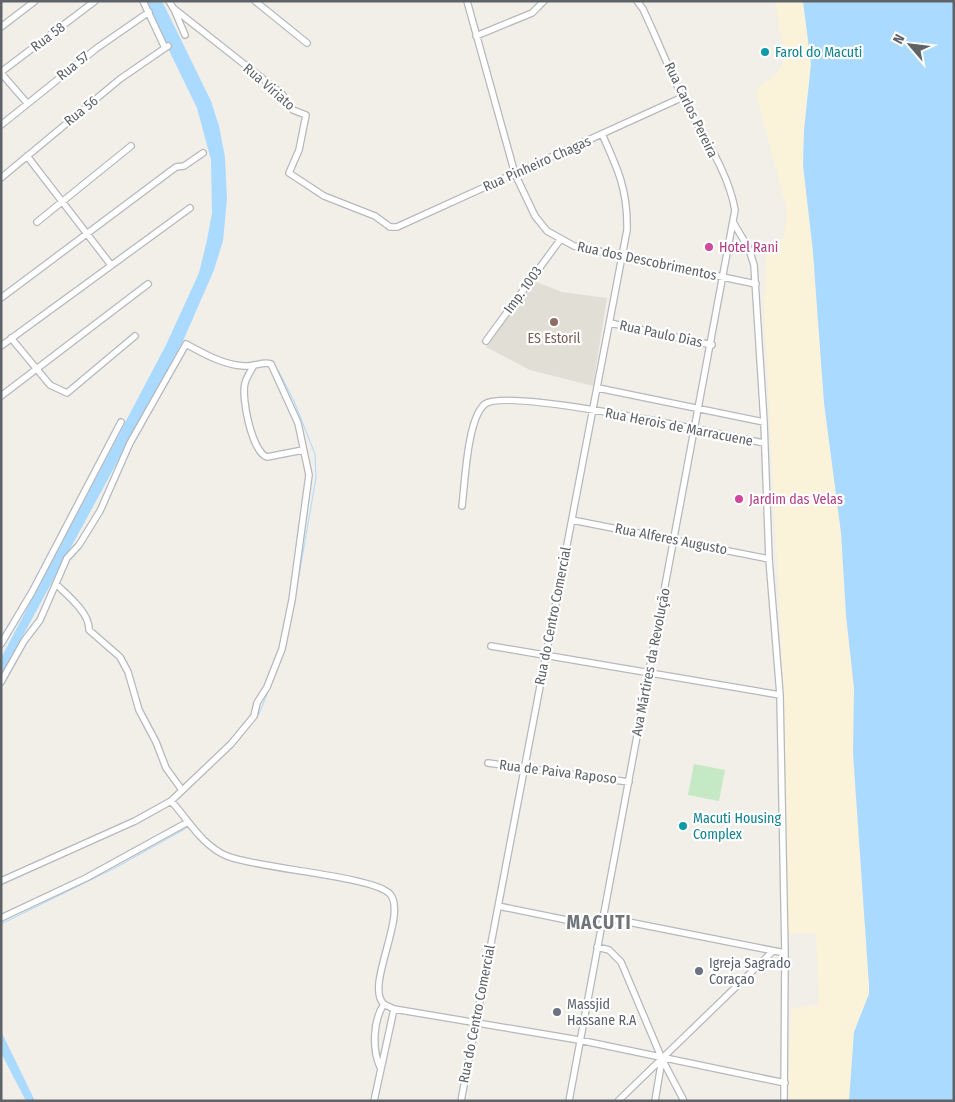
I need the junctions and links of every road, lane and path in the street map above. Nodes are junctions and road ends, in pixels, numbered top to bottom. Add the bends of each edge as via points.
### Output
1 (35, 1) edge
2 (95, 1) edge
3 (143, 1) edge
4 (169, 1) edge
5 (255, 1) edge
6 (467, 1) edge
7 (544, 1) edge
8 (637, 1) edge
9 (173, 8) junction
10 (149, 12) junction
11 (1, 27) edge
12 (185, 35) dead end
13 (476, 36) junction
14 (307, 43) dead end
15 (1, 73) edge
16 (683, 97) junction
17 (28, 103) junction
18 (1, 125) edge
19 (602, 134) junction
20 (131, 146) dead end
21 (203, 153) dead end
22 (27, 156) junction
23 (515, 174) junction
24 (1, 178) edge
25 (64, 202) junction
26 (190, 208) dead end
27 (37, 222) dead end
28 (733, 222) junction
29 (390, 227) joint
30 (88, 234) junction
31 (560, 240) junction
32 (622, 257) junction
33 (111, 265) junction
34 (724, 277) junction
35 (148, 284) dead end
36 (756, 284) junction
37 (1, 298) edge
38 (610, 323) junction
39 (134, 336) dead end
40 (12, 338) junction
41 (486, 341) dead end
42 (712, 345) junction
43 (1, 346) edge
44 (254, 365) junction
45 (35, 370) junction
46 (598, 388) junction
47 (1, 396) edge
48 (699, 410) junction
49 (593, 411) junction
50 (122, 422) dead end
51 (764, 422) junction
52 (696, 429) junction
53 (764, 443) junction
54 (303, 450) junction
55 (462, 506) dead end
56 (572, 520) junction
57 (674, 540) junction
58 (769, 558) junction
59 (56, 584) junction
60 (1, 644) edge
61 (492, 646) dead end
62 (545, 654) junction
63 (648, 673) junction
64 (1, 682) edge
65 (780, 695) junction
66 (488, 763) dead end
67 (524, 768) junction
68 (629, 782) junction
69 (182, 790) junction
70 (171, 801) junction
71 (188, 822) junction
72 (1, 881) edge
73 (498, 906) junction
74 (603, 917) junction
75 (1, 918) edge
76 (601, 927) junction
77 (597, 947) junction
78 (772, 952) junction
79 (785, 953) junction
80 (384, 1004) junction
81 (394, 1009) junction
82 (476, 1023) junction
83 (580, 1040) junction
84 (662, 1059) junction
85 (380, 1067) junction
86 (786, 1082) junction
87 (374, 1101) edge
88 (461, 1101) edge
89 (568, 1101) edge
90 (618, 1101) edge
91 (655, 1101) edge
92 (684, 1101) edge
93 (784, 1101) edge

1 - 11 street
2 - 15 street, Rua 58
3 - 10 street
4 - 9 street, Rua Viriato
5 - 14 street
6 - 13 street, Rua dos Descobrimentos
7 - 13 street via 532,13
8 - 16 street, Rua Carlos Pereira via 644,9
9 - 12 street
9 - 29 street, Rua Viriato via 282,94 294,110 306,115 299,150 289,173 324,196 375,216
10 - 17 street, Rua 57
10 - 22 street, Rua 56 via 166,47 120,79
13 - 23 street, Rua dos Descobrimentos
15 - 17 street
16 - 19 street, Rua Pinheiro Chagas
16 - 28 street, Rua Carlos Pereira via 733,199
17 - 18 street, Rua 57
19 - 23 street, Rua Pinheiro Chagas
19 - 32 street, Rua do Centro Comercial via 616,165 628,206
20 - 25 street
21 - 30 street via 184,166 176,167
22 - 24 street, Rua 56
22 - 25 street
23 - 29 street, Rua Pinheiro Chagas via 397,227
23 - 31 street, Rua dos Descobrimentos via 535,216 547,231
25 - 27 street
25 - 30 street
26 - 33 street
28 - 34 street, Ava Mártires da Revolução
28 - 36 street via 749,249
30 - 33 street
30 - 37 street
31 - 32 street, Rua dos Descobrimentos
31 - 41 street, Imp. 1003
32 - 34 street, Rua dos Descobrimentos
32 - 38 street, Rua do Centro Comercial
33 - 40 street
34 - 36 street, Rua dos Descobrimentos
34 - 42 street, Ava Mártires da Revolução
35 - 45 street
36 - 51 street
38 - 42 street, Rua Paulo Dias
38 - 46 street, Rua do Centro Comercial
39 - 45 street via 67,393 50,385
40 - 43 street
40 - 45 street
42 - 48 street, Ava Mártires da Revolução
44 - 54 street via 271,364 298,423
44 - 54 street via 245,383 244,404 258,451 267,458
44 - 59 street via 229,364 186,344 130,443 100,510 79,545 67,558
45 - 47 street
46 - 48 street, Rua Herois de Marracuene
46 - 49 street, Rua do Centro Comercial
48 - 51 street, Rua Herois de Marracuene
48 - 52 street, Ava Mártires da Revolução
49 - 52 street, Rua Herois de Marracuene
49 - 55 street, Rua Herois de Marracuene via 502,399 484,405 476,418
49 - 56 street, Rua do Centro Comercial
50 - 60 street
51 - 53 street
52 - 53 street, Rua Herois de Marracuene
52 - 57 street, Ava Mártires da Revolução
53 - 58 street
54 - 69 street via 309,475 308,493 282,649 250,722 232,744
56 - 57 street, Rua Alferes Augusto
56 - 62 street, Rua do Centro Comercial
57 - 58 street, Rua Alferes Augusto
57 - 63 street, Ava Mártires da Revolução
58 - 65 street
59 - 64 street via 40,620
59 - 69 street via 81,611 89,630 120,657 139,710 166,768
61 - 62 street
62 - 63 street
62 - 67 street, Rua do Centro Comercial
63 - 65 street
63 - 68 street, Ava Mártires da Revolução
65 - 79 street
66 - 67 street, Rua de Paiva Raposo
67 - 68 street, Rua de Paiva Raposo
67 - 73 street, Rua do Centro Comercial
68 - 74 street, Ava Mártires da Revolução
69 - 70 street
70 - 71 street
70 - 72 street via 135,821
71 - 75 street via 86,878
71 - 80 street via 225,856 375,886 391,896 396,908 378,993
73 - 76 street
73 - 82 street, Rua do Centro Comercial
74 - 76 street, Ava Mártires da Revolução
74 - 78 street
76 - 77 street, Ava Mártires da Revolução
77 - 83 street, Ava Mártires da Revolução
77 - 84 street via 609,950 621,962
78 - 79 street
78 - 84 street
79 - 86 street
80 - 81 street
80 - 85 street via 377,1015 376,1025 376,1056
81 - 82 street
81 - 85 street
82 - 83 street
82 - 88 street, Rua do Centro Comercial
83 - 84 street
83 - 89 street, Ava Mártires da Revolução
84 - 86 street
84 - 90 street
84 - 91 street
84 - 92 street
85 - 87 street
86 - 93 street

